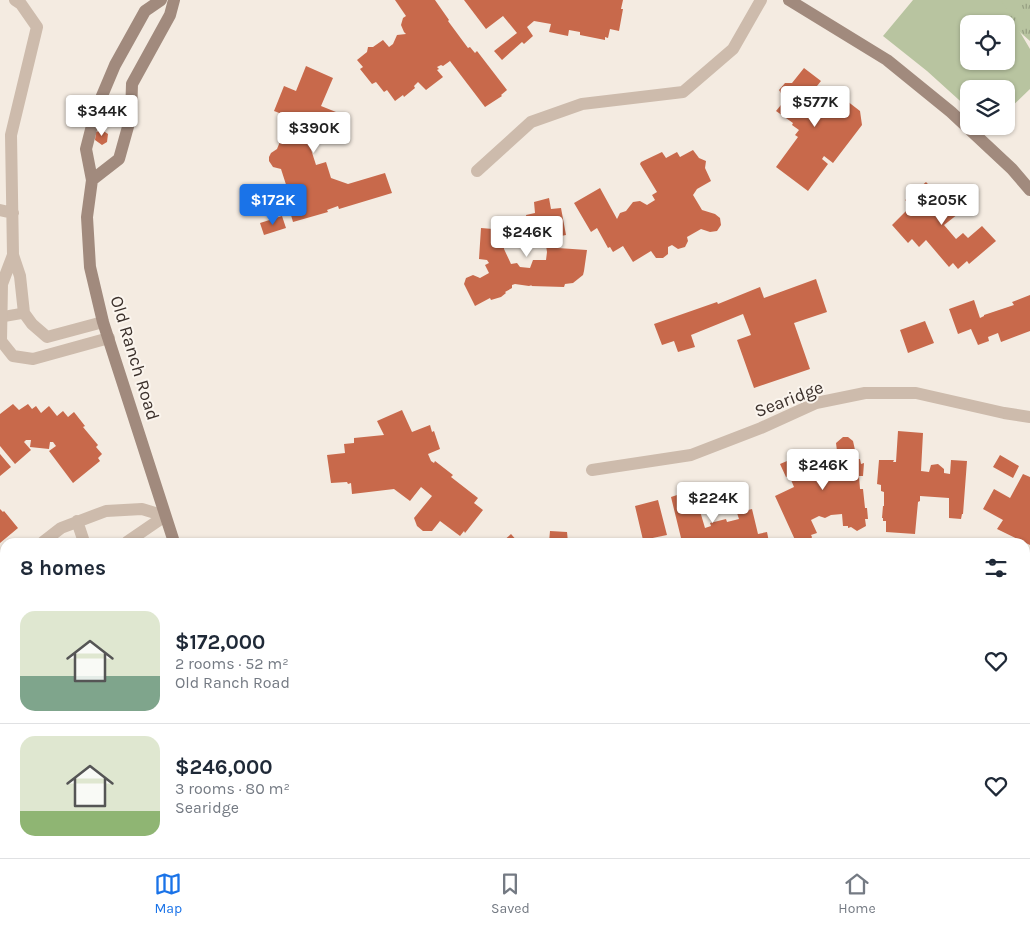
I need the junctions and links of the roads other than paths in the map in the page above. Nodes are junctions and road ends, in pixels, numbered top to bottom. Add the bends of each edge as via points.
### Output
1 (15, 0) edge
2 (161, 0) edge
3 (174, 0) edge
4 (760, 0) edge
5 (789, 0) edge
6 (477, 171) dead end
7 (92, 180) junction
8 (1030, 190) edge
9 (0, 210) edge
10 (13, 213) junction
11 (13, 255) junction
12 (24, 313) junction
13 (1, 316) edge
14 (103, 322) junction
15 (109, 338) junction
16 (1030, 417) edge
17 (592, 470) dead end
18 (166, 516) junction
19 (77, 521) junction
20 (52, 538) edge
21 (83, 538) edge
22 (133, 538) edge
23 (173, 538) edge

1 - 10 street via 37,27 11,135
2 - 7 street, Old Ranch Road via 145,11 115,65 96,110 86,149
3 - 7 street via 170,15 132,84 131,116 119,159
4 - 6 street via 733,49 683,92 582,104 531,122
5 - 8 street via 887,60 951,112
7 - 14 street, Old Ranch Road via 87,217 90,267
9 - 10 street
10 - 11 street
11 - 12 street via 20,276
11 - 13 street via 2,284
12 - 13 lane
12 - 14 street via 47,337
13 - 15 street via 0,341 13,356 33,359
14 - 15 street, Old Ranch Road
15 - 18 street, Old Ranch Road
16 - 17 street, Searidge via 916,392 865,393 816,404 690,455
18 - 19 street via 142,509 124,509 106,511
18 - 22 street
18 - 23 street, Old Ranch Road
19 - 20 street via 61,528
19 - 21 street

